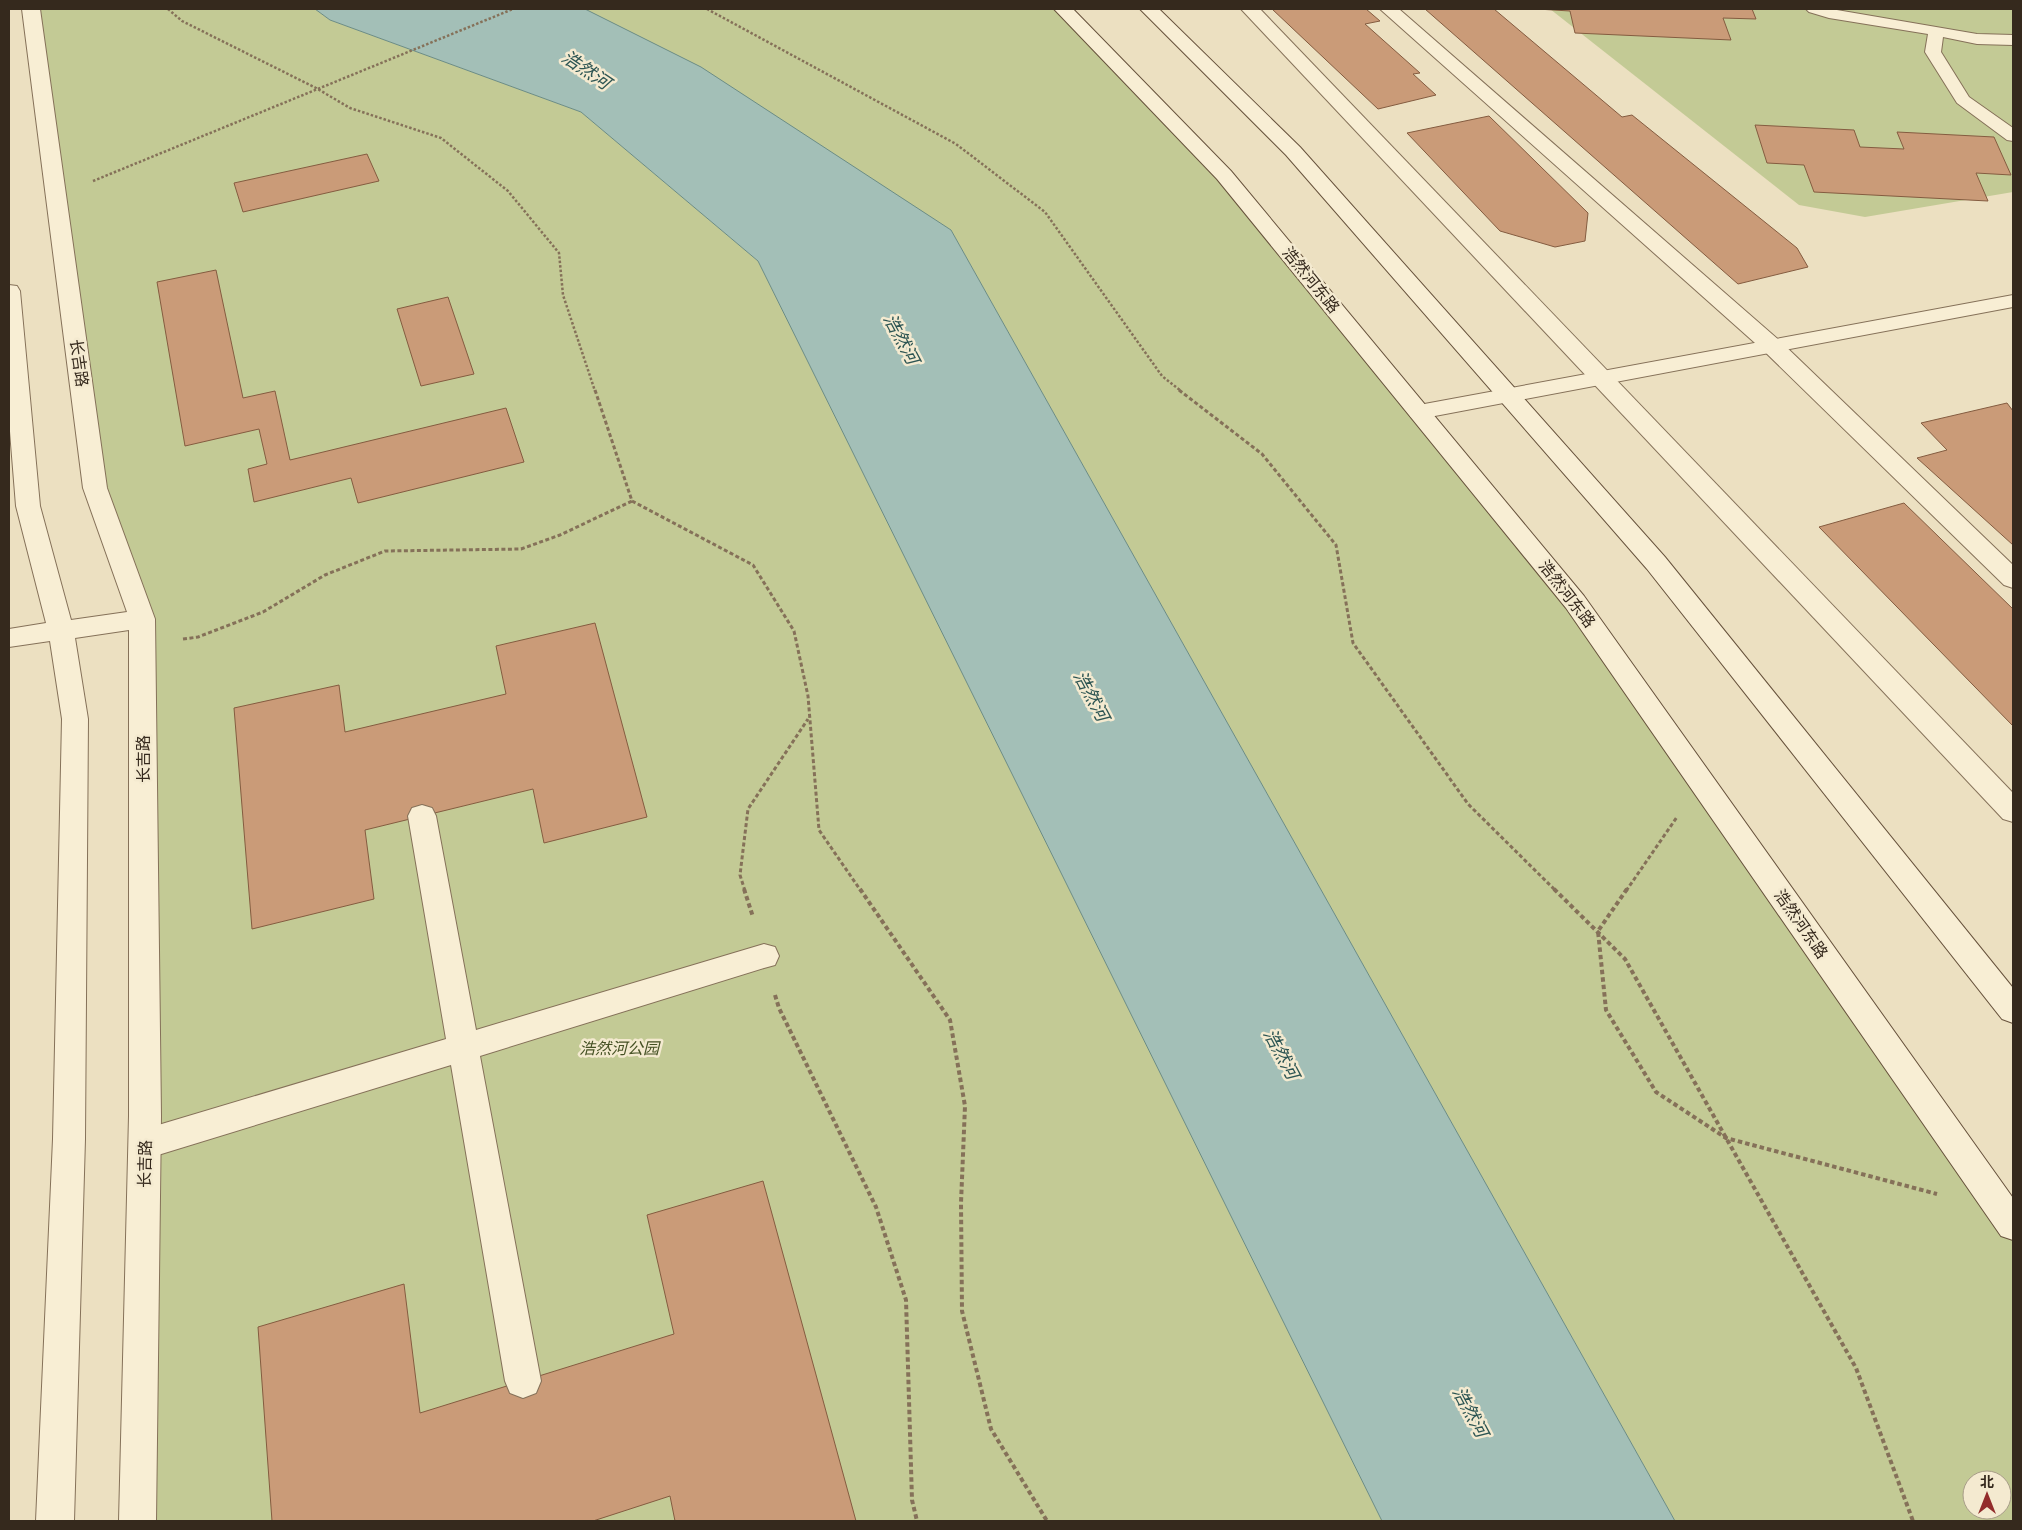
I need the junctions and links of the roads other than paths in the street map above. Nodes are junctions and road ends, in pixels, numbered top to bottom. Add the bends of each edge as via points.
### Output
1 (32, 9) edge
2 (1062, 9) edge
3 (1149, 9) edge
4 (1250, 9) edge
5 (1389, 9) edge
6 (1814, 9) edge
7 (1936, 31) junction
8 (2013, 40) edge
9 (2013, 136) edge
10 (9, 291) edge
11 (2013, 301) edge
12 (1772, 346) junction
13 (1600, 377) junction
14 (1508, 395) junction
15 (1419, 412) junction
16 (2013, 579) edge
17 (61, 630) junction
18 (142, 632) junction
19 (9, 638) edge
20 (2013, 811) edge
21 (422, 816) dead end
22 (764, 956) road end
23 (2013, 1010) edge
24 (465, 1047) junction
25 (145, 1144) junction
26 (2009, 1219) edge
27 (523, 1381) dead end
28 (55, 1521) edge
29 (138, 1521) edge

1 - 18 street, 长吉路 via 96,488
2 - 15 street, 浩然河东路 via 1224,175
3 - 14 street via 1293,151
4 - 13 street
5 - 12 street
6 - 7 lane
7 - 8 lane via 1977,39
7 - 9 lane via 1933,52 1963,100
10 - 17 street via 28,506
11 - 12 street
12 - 13 street
12 - 16 street
13 - 14 street
13 - 20 street
14 - 15 street
14 - 23 street via 1656,563
15 - 26 street, 浩然河东路 via 1575,602
17 - 18 street
17 - 19 street
17 - 28 street via 75,719 69,1138
18 - 25 street, 长吉路
21 - 24 street
22 - 24 street
24 - 25 street
24 - 27 street
25 - 29 street, 长吉路

